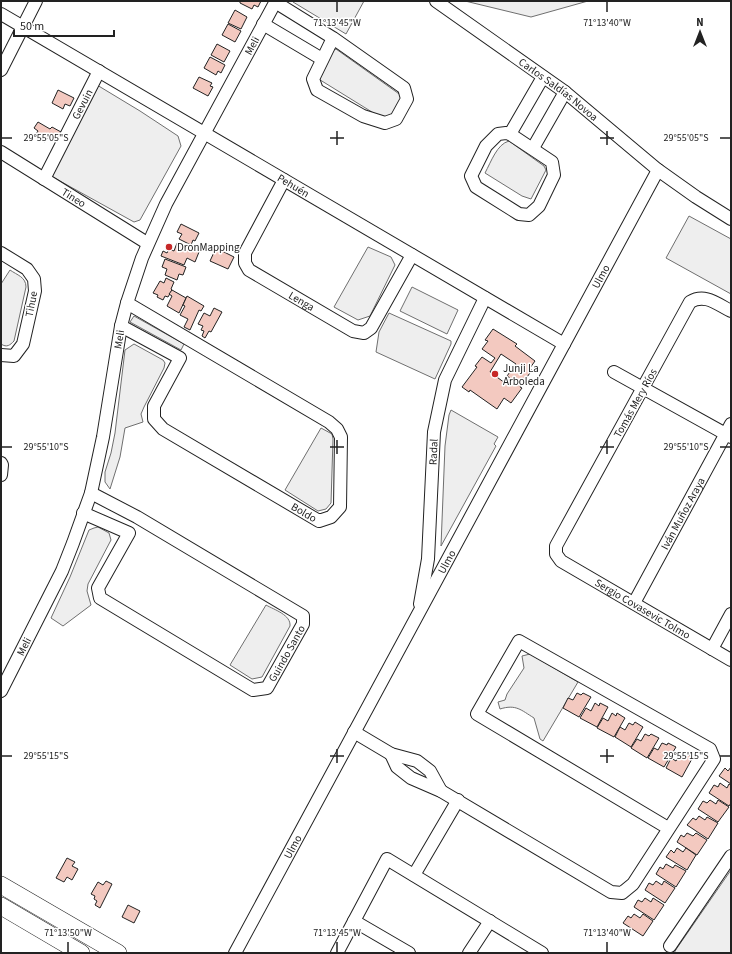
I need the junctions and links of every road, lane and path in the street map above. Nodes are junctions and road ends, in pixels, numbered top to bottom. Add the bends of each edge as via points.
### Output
1 (36, 1) edge
2 (436, 1) edge
3 (276, 2) edge
4 (1, 14) edge
5 (263, 24) junction
6 (23, 27) junction
7 (333, 38) junction
8 (322, 58) junction
9 (1, 70) edge
10 (99, 72) junction
11 (543, 78) junction
12 (565, 92) junction
13 (205, 133) junction
14 (510, 134) junction
15 (533, 148) junction
16 (1, 152) edge
17 (658, 170) junction
18 (44, 179) junction
19 (284, 180) junction
20 (731, 219) edge
21 (148, 244) junction
22 (1, 254) edge
23 (412, 255) junction
24 (485, 298) junction
25 (127, 303) junction
26 (731, 311) edge
27 (121, 326) junction
28 (190, 340) junction
29 (564, 344) junction
30 (1, 355) edge
31 (180, 358) junction
32 (614, 372) dead end
33 (643, 388) junction
34 (729, 432) edge
35 (1, 463) edge
36 (1, 475) edge
37 (91, 493) junction
38 (83, 513) junction
39 (137, 517) junction
40 (129, 533) junction
41 (556, 554) joint
42 (634, 604) junction
43 (731, 614) edge
44 (418, 615) junction
45 (712, 649) junction
46 (731, 660) edge
47 (1, 691) edge
48 (354, 732) junction
49 (390, 754) junction
50 (441, 791) junction
51 (458, 800) junction
52 (668, 828) junction
53 (731, 856) edge
54 (414, 875) junction
55 (1, 885) edge
56 (1, 906) edge
57 (354, 921) junction
58 (490, 922) junction
59 (670, 946) dead end
60 (81, 953) edge
61 (118, 953) edge
62 (235, 953) edge
63 (337, 953) edge
64 (410, 953) edge
65 (469, 953) edge
66 (542, 953) edge

1 - 6 street
2 - 11 street, Carlos Saldías Novoa
3 - 5 street, Meli
3 - 7 street
4 - 6 street, Pehuén
5 - 8 street
5 - 13 street, Meli
6 - 9 street
6 - 10 street, Pehuén
7 - 8 street
7 - 8 street via 404,88 407,99 396,119 385,123 363,116 318,90 313,79
10 - 13 street, Pehuén
10 - 18 street, Gevuin
11 - 12 street, Carlos Saldías Novoa
11 - 14 street
12 - 15 street
12 - 17 street, Carlos Saldías Novoa
13 - 19 street, Pehuén
13 - 21 street, Meli via 166,204
14 - 15 street
14 - 15 street via 498,134 486,146 471,176 476,187 519,214 529,215 539,206 554,175 552,162
16 - 18 street, Tineo
17 - 20 street, Carlos Saldías Novoa
17 - 29 street, Ulmo
18 - 21 street, Tineo
19 - 23 street, Pehuén
19 - 23 street, Lenga via 245,253 245,264 249,270 346,328 364,333 371,328
21 - 25 street, Meli
22 - 30 street, Tihue via 27,269 34,279 35,291 23,344 14,356
23 - 24 street, Pehuén
24 - 29 street, Pehuén
24 - 44 street, Radal via 443,386 434,432 428,559
25 - 27 street, Meli
25 - 28 street, Boldo
26 - 33 street, Tomás Mery Ríos via 706,298 696,298 690,302
27 - 31 street
27 - 37 street, Meli
28 - 31 street, Boldo
28 - 31 street, Boldo via 337,429 342,437 340,507 331,517 319,521 163,429 154,420 154,406
29 - 44 street, Ulmo
32 - 33 street
33 - 34 street
33 - 41 street, Tomás Mery Ríos via 556,546
34 - 42 street, Iván Muñoz Araya
35 - 36 street
37 - 38 street, Meli
37 - 39 street, Guindo Santo
38 - 40 street
38 - 47 street, Meli via 62,571
39 - 40 street, Guindo Santo
39 - 40 street, Guindo Santo via 303,616 303,624 267,688 253,690 100,598 98,588
41 - 42 street, Sergio Covasevic Tolmo via 561,561
42 - 45 street, Sergio Covasevic Tolmo
43 - 45 street
44 - 48 street, Ulmo
45 - 46 street, Sergio Covasevic Tolmo
48 - 49 street
48 - 62 street, Ulmo
49 - 50 street via 397,767 411,778
49 - 50 street via 417,761 430,772
50 - 51 street
51 - 52 street via 611,892 622,892 633,884
51 - 54 street
52 - 52 street via 714,759 710,749 519,641 477,714
53 - 59 street
54 - 57 street via 387,859
54 - 58 street
55 - 61 main road
56 - 60 main road
57 - 63 street
57 - 64 street
58 - 65 street
58 - 66 street

